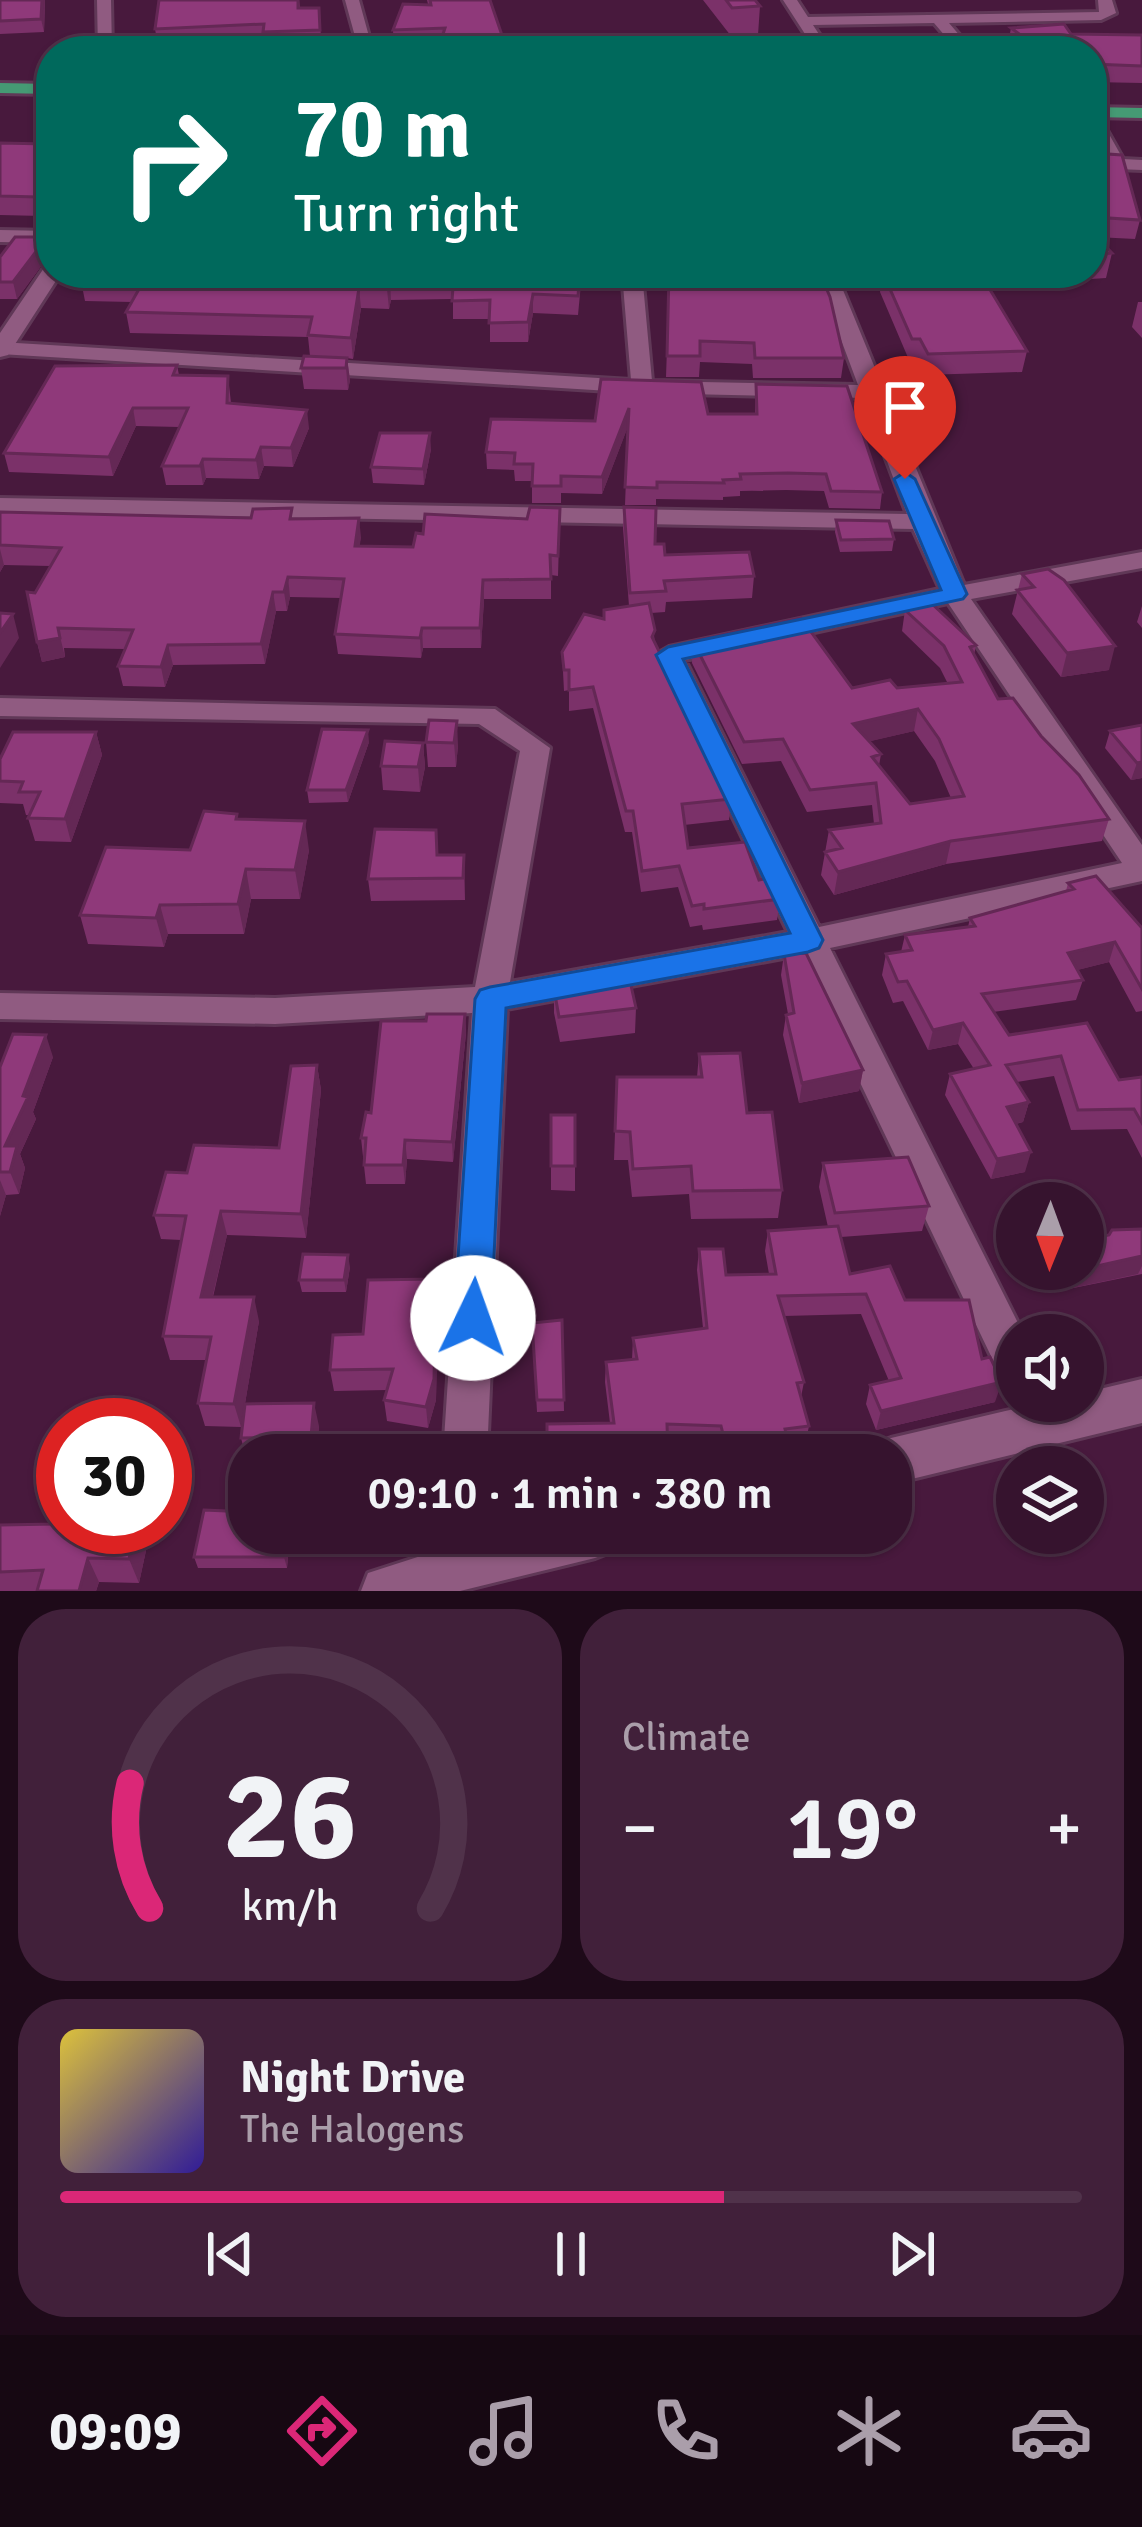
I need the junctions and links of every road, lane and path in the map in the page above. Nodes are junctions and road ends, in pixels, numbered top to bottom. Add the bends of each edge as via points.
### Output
1 (104, 0) edge
2 (352, 0) edge
3 (790, 0) edge
4 (1106, 0) edge
5 (939, 20) junction
6 (804, 21) junction
7 (105, 36) edge
8 (362, 36) edge
9 (814, 36) edge
10 (953, 36) edge
11 (0, 88) edge
12 (36, 89) edge
13 (0, 98) edge
14 (36, 99) edge
15 (1107, 115) edge
16 (1142, 116) edge
17 (1107, 144) edge
18 (1107, 163) edge
19 (1117, 163) junction
20 (1142, 165) edge
21 (0, 236) edge
22 (36, 237) edge
23 (40, 288) edge
24 (633, 288) edge
25 (832, 288) edge
26 (0, 349) edge
27 (642, 387) junction
28 (870, 392) junction
29 (0, 505) edge
30 (922, 522) junction
31 (1142, 560) edge
32 (955, 594) junction
33 (0, 707) edge
34 (1142, 869) edge
35 (808, 940) junction
36 (490, 999) junction
37 (0, 1006) edge
38 (996, 1322) edge
39 (1142, 1401) edge
40 (1104, 1405) edge
41 (1010, 1422) edge
42 (466, 1434) edge
43 (912, 1454) edge
44 (453, 1554) edge
45 (386, 1591) edge

1 - 7 street
2 - 8 street
3 - 6 street
4 - 5 street via 1109,13 1100,16
5 - 6 street
5 - 10 street
6 - 9 street
11 - 12 highway
13 - 14 highway
15 - 16 highway
17 - 19 street
18 - 19 street
19 - 20 street
21 - 22 street
23 - 26 street
24 - 27 street
25 - 28 street
26 - 27 street
27 - 28 street
28 - 30 street
29 - 30 street
30 - 32 street
31 - 32 street
32 - 34 street
32 - 35 street via 668,655
33 - 36 street via 485,715 535,748
34 - 35 street
35 - 36 street
35 - 38 street
36 - 37 street via 275,1011
36 - 42 street
39 - 40 street
41 - 43 street
44 - 45 street

